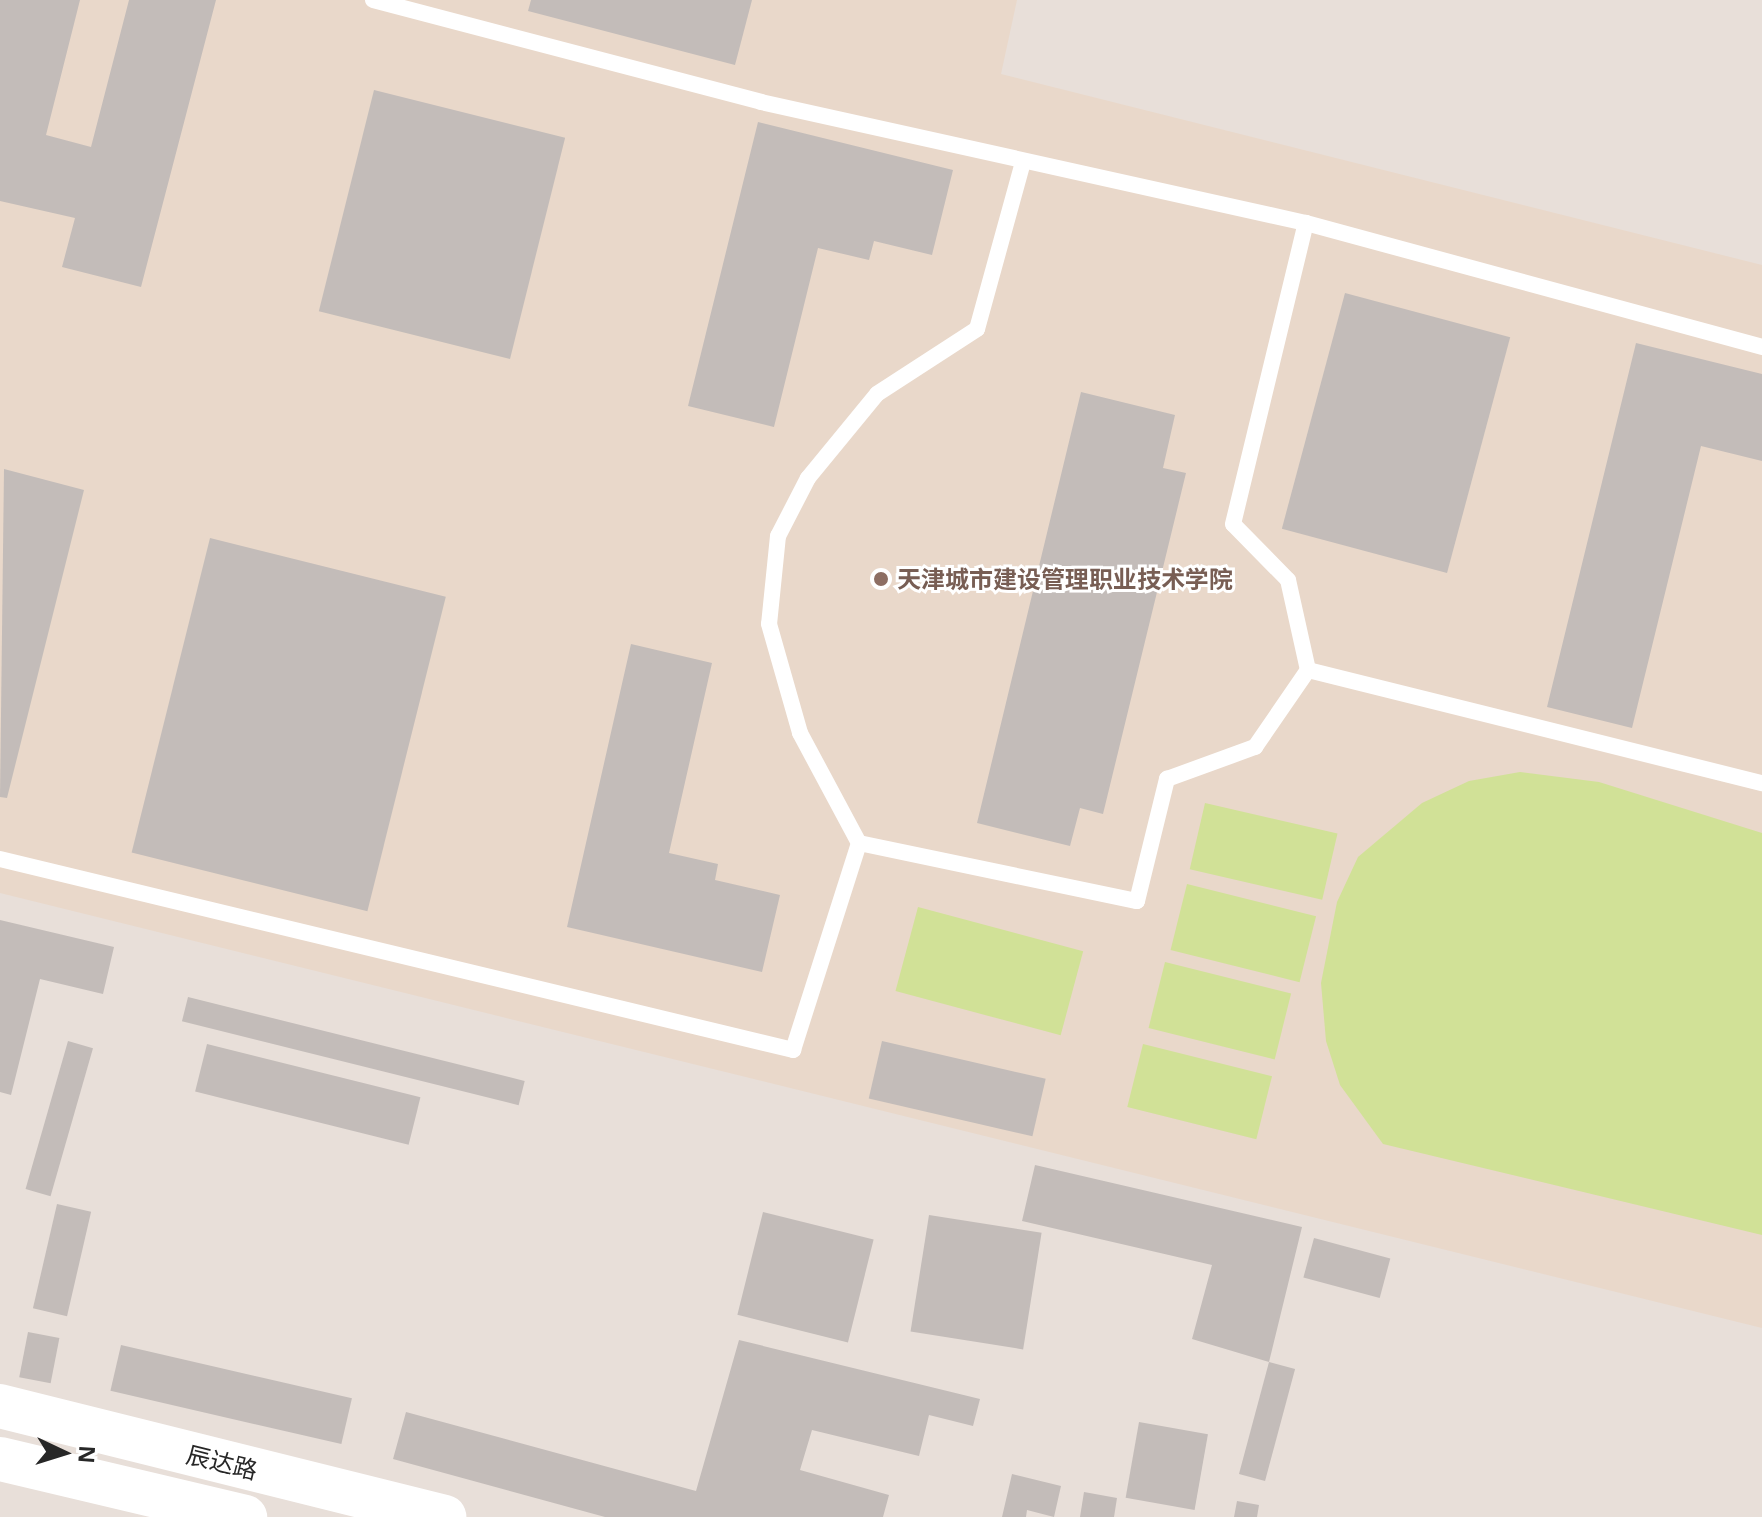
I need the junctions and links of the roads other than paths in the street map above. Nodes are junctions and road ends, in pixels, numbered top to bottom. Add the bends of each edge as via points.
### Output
1 (373, 0) edge
2 (1023, 162) junction
3 (1306, 223) junction
4 (1762, 347) edge
5 (1308, 670) junction
6 (1762, 783) edge
7 (859, 843) junction
8 (0, 859) edge
9 (0, 1406) edge
10 (0, 1459) edge
11 (245, 1517) edge
12 (444, 1517) edge

1 - 2 lane via 761,102
2 - 3 lane
2 - 7 lane via 977,329 877,394 808,478 778,536 769,624 800,733
3 - 4 lane
3 - 5 lane via 1233,524 1288,580
5 - 6 lane
5 - 7 lane via 1255,747 1167,779 1137,901
7 - 8 lane via 793,1050
9 - 12 street, 辰达路
10 - 11 street, 辰达路

